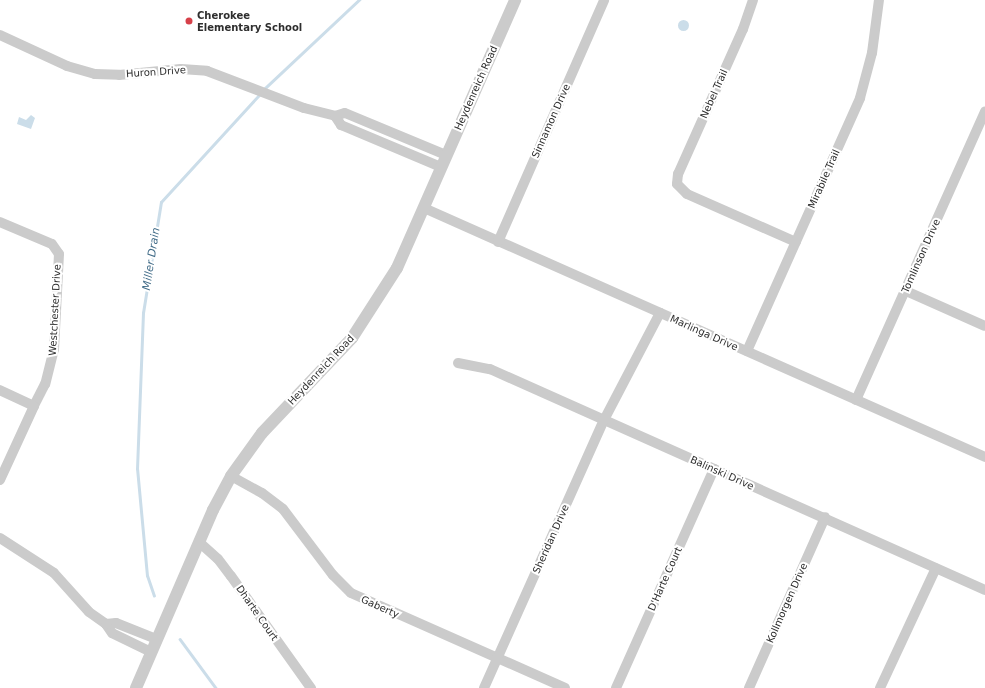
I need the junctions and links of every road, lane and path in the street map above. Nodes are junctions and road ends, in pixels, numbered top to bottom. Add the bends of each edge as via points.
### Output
1 (515, 0) edge
2 (604, 0) edge
3 (753, 0) edge
4 (878, 0) edge
5 (0, 35) edge
6 (985, 111) edge
7 (335, 116) junction
8 (376, 125) junction
9 (371, 137) junction
10 (446, 155) junction
11 (441, 167) junction
12 (424, 208) junction
13 (0, 222) edge
14 (498, 242) junction
15 (796, 242) junction
16 (906, 291) junction
17 (660, 313) junction
18 (985, 326) edge
19 (747, 351) junction
20 (458, 362) dead end
21 (0, 390) edge
22 (856, 400) junction
23 (34, 406) junction
24 (604, 420) junction
25 (985, 458) edge
26 (714, 469) junction
27 (231, 476) junction
28 (0, 480) edge
29 (825, 517) junction
30 (0, 538) edge
31 (199, 542) junction
32 (936, 568) junction
33 (985, 590) edge
34 (106, 624) junction
35 (132, 629) junction
36 (156, 639) junction
37 (127, 641) junction
38 (151, 652) junction
39 (499, 659) junction
40 (136, 688) edge
41 (311, 688) edge
42 (484, 688) edge
43 (565, 688) edge
44 (616, 688) edge
45 (749, 688) edge
46 (880, 688) edge

1 - 10 street, Heydenreich Road
2 - 14 street, Sinnamon Drive
3 - 15 street, Nebel Trail via 743,29 678,174 679,188
4 - 15 street, Mirabile Trail via 872,53 860,98
5 - 7 street, Huron Drive via 67,66 88,72 119,75 181,69 219,74 304,108
6 - 16 street, Tomlinson Drive
7 - 8 street, Huron Drive via 345,113
7 - 9 street, Huron Drive via 341,125
8 - 9 street
8 - 10 street, Huron Drive
9 - 11 street, Huron Drive
10 - 11 street, Heydenreich Road
11 - 12 street, Heydenreich Road
12 - 14 street, Marlinga Drive
12 - 27 street, Heydenreich Road via 397,268 362,323 338,353 262,433
13 - 23 street, Westchester Drive via 52,244 58,254 54,349 48,375
14 - 17 street, Marlinga Drive
15 - 19 street, Mirabile Trail
16 - 18 street
16 - 22 street, Tomlinson Drive
17 - 19 street, Marlinga Drive
17 - 24 street, Sheridan Drive
19 - 22 street, Marlinga Drive
20 - 24 street, Balinski Drive via 490,369
21 - 23 street
22 - 25 street, Marlinga Drive
23 - 28 street, Westchester Drive
24 - 26 street, Balinski Drive
24 - 39 street, Sheridan Drive
26 - 29 street, Balinski Drive
26 - 44 street, D'Harte Court
27 - 31 street, Heydenreich Road
27 - 39 street, Gaberty via 262,493 283,509 333,575 351,593
29 - 32 street, Balinski Drive
29 - 45 street, Kollmorgen Drive
30 - 34 street via 54,573 88,612
31 - 36 street, Heydenreich Road
31 - 41 street, Dharte Court via 218,559
32 - 33 street, Balinski Drive
32 - 46 street
34 - 35 street via 116,623
34 - 37 street via 112,633
35 - 36 street
35 - 37 street
36 - 38 street, Heydenreich Road
37 - 38 street
38 - 40 street, Heydenreich Road
39 - 42 street, Sheridan Drive
39 - 43 street, Gaberty

